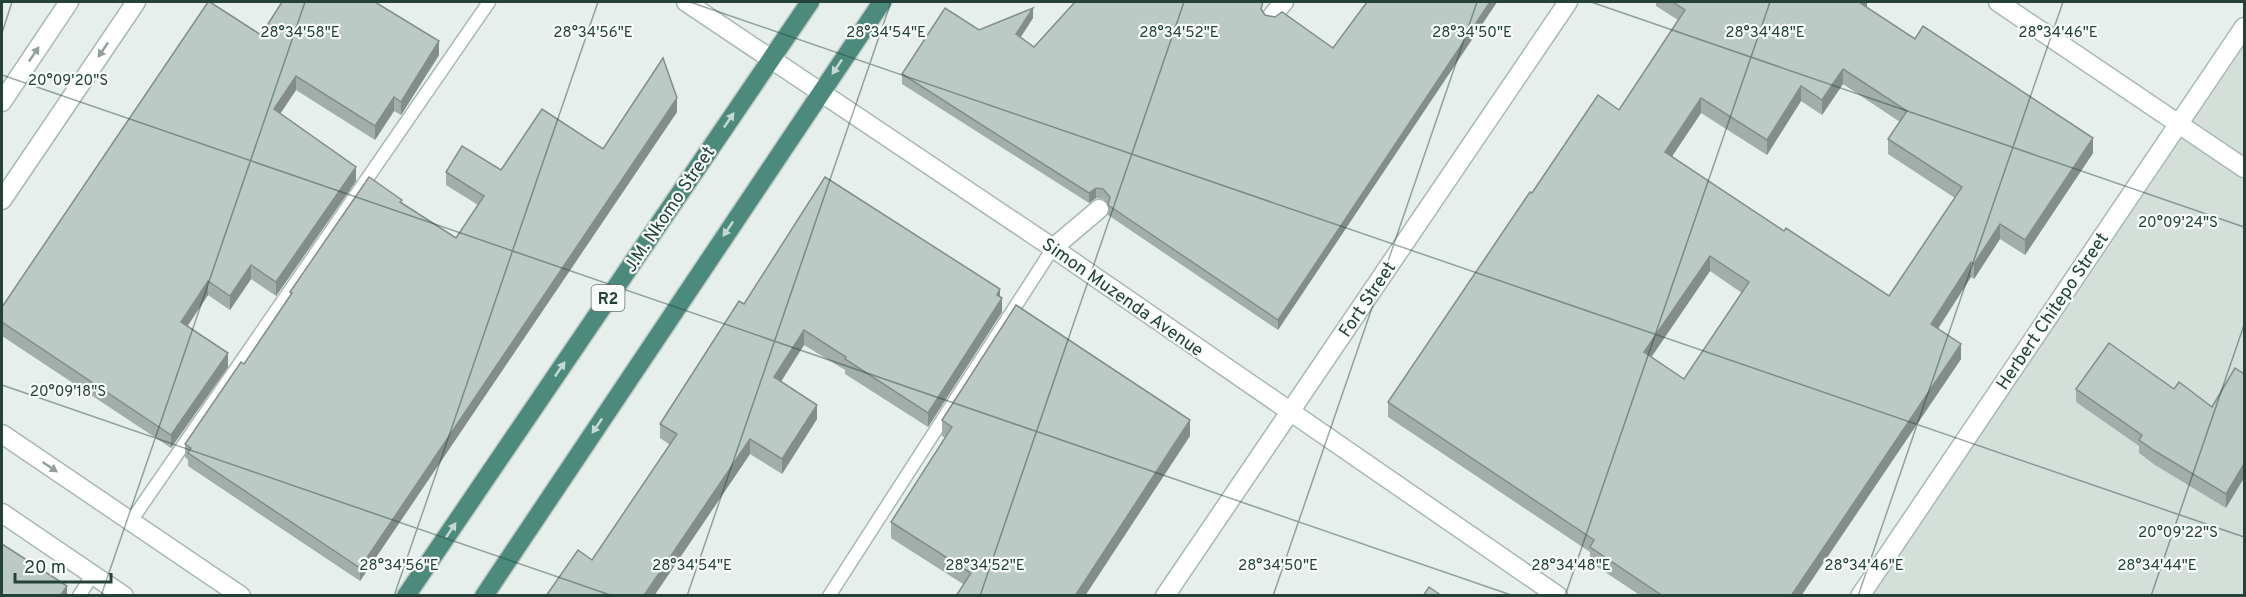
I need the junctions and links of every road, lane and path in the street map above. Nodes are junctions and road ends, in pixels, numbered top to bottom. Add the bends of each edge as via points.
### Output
1 (69, 2) edge
2 (136, 2) edge
3 (489, 2) edge
4 (686, 2) edge
5 (810, 2) edge
6 (882, 2) edge
7 (1568, 2) edge
8 (1998, 2) edge
9 (2244, 27) edge
10 (771, 59) junction
11 (820, 92) junction
12 (2, 102) edge
13 (2179, 124) junction
14 (2244, 168) edge
15 (2, 200) edge
16 (1100, 209) dead end
17 (1053, 248) junction
18 (1290, 411) junction
19 (2, 434) edge
20 (2, 513) edge
21 (131, 521) junction
22 (93, 574) junction
23 (78, 596) edge
24 (124, 596) edge
25 (242, 596) edge
26 (406, 596) edge
27 (484, 596) edge
28 (829, 596) edge
29 (1165, 596) edge
30 (1558, 596) edge
31 (1860, 596) edge

12 -> 1 street
2 -> 15 street
3 - 21 lane
4 - 10 street, Simon Muzenda Avenue
5 - 10 highway, J.M. Nkomo Street / R2
6 -> 11 highway
7 - 18 street, Fort Street
8 - 13 street
9 - 13 street, Herbert Chitepo Street
10 - 11 street, Simon Muzenda Avenue
26 -> 10 highway, J.M. Nkomo Street / R2
11 - 17 street, Simon Muzenda Avenue
11 -> 27 highway
13 - 14 street
13 - 31 street, Herbert Chitepo Street
16 - 17 street
17 - 18 street, Simon Muzenda Avenue
17 - 28 lane
18 - 29 street, Fort Street
18 - 30 street, Simon Muzenda Avenue
19 -> 21 street
20 - 22 street
21 - 25 street
22 - 23 lane
22 - 24 street

